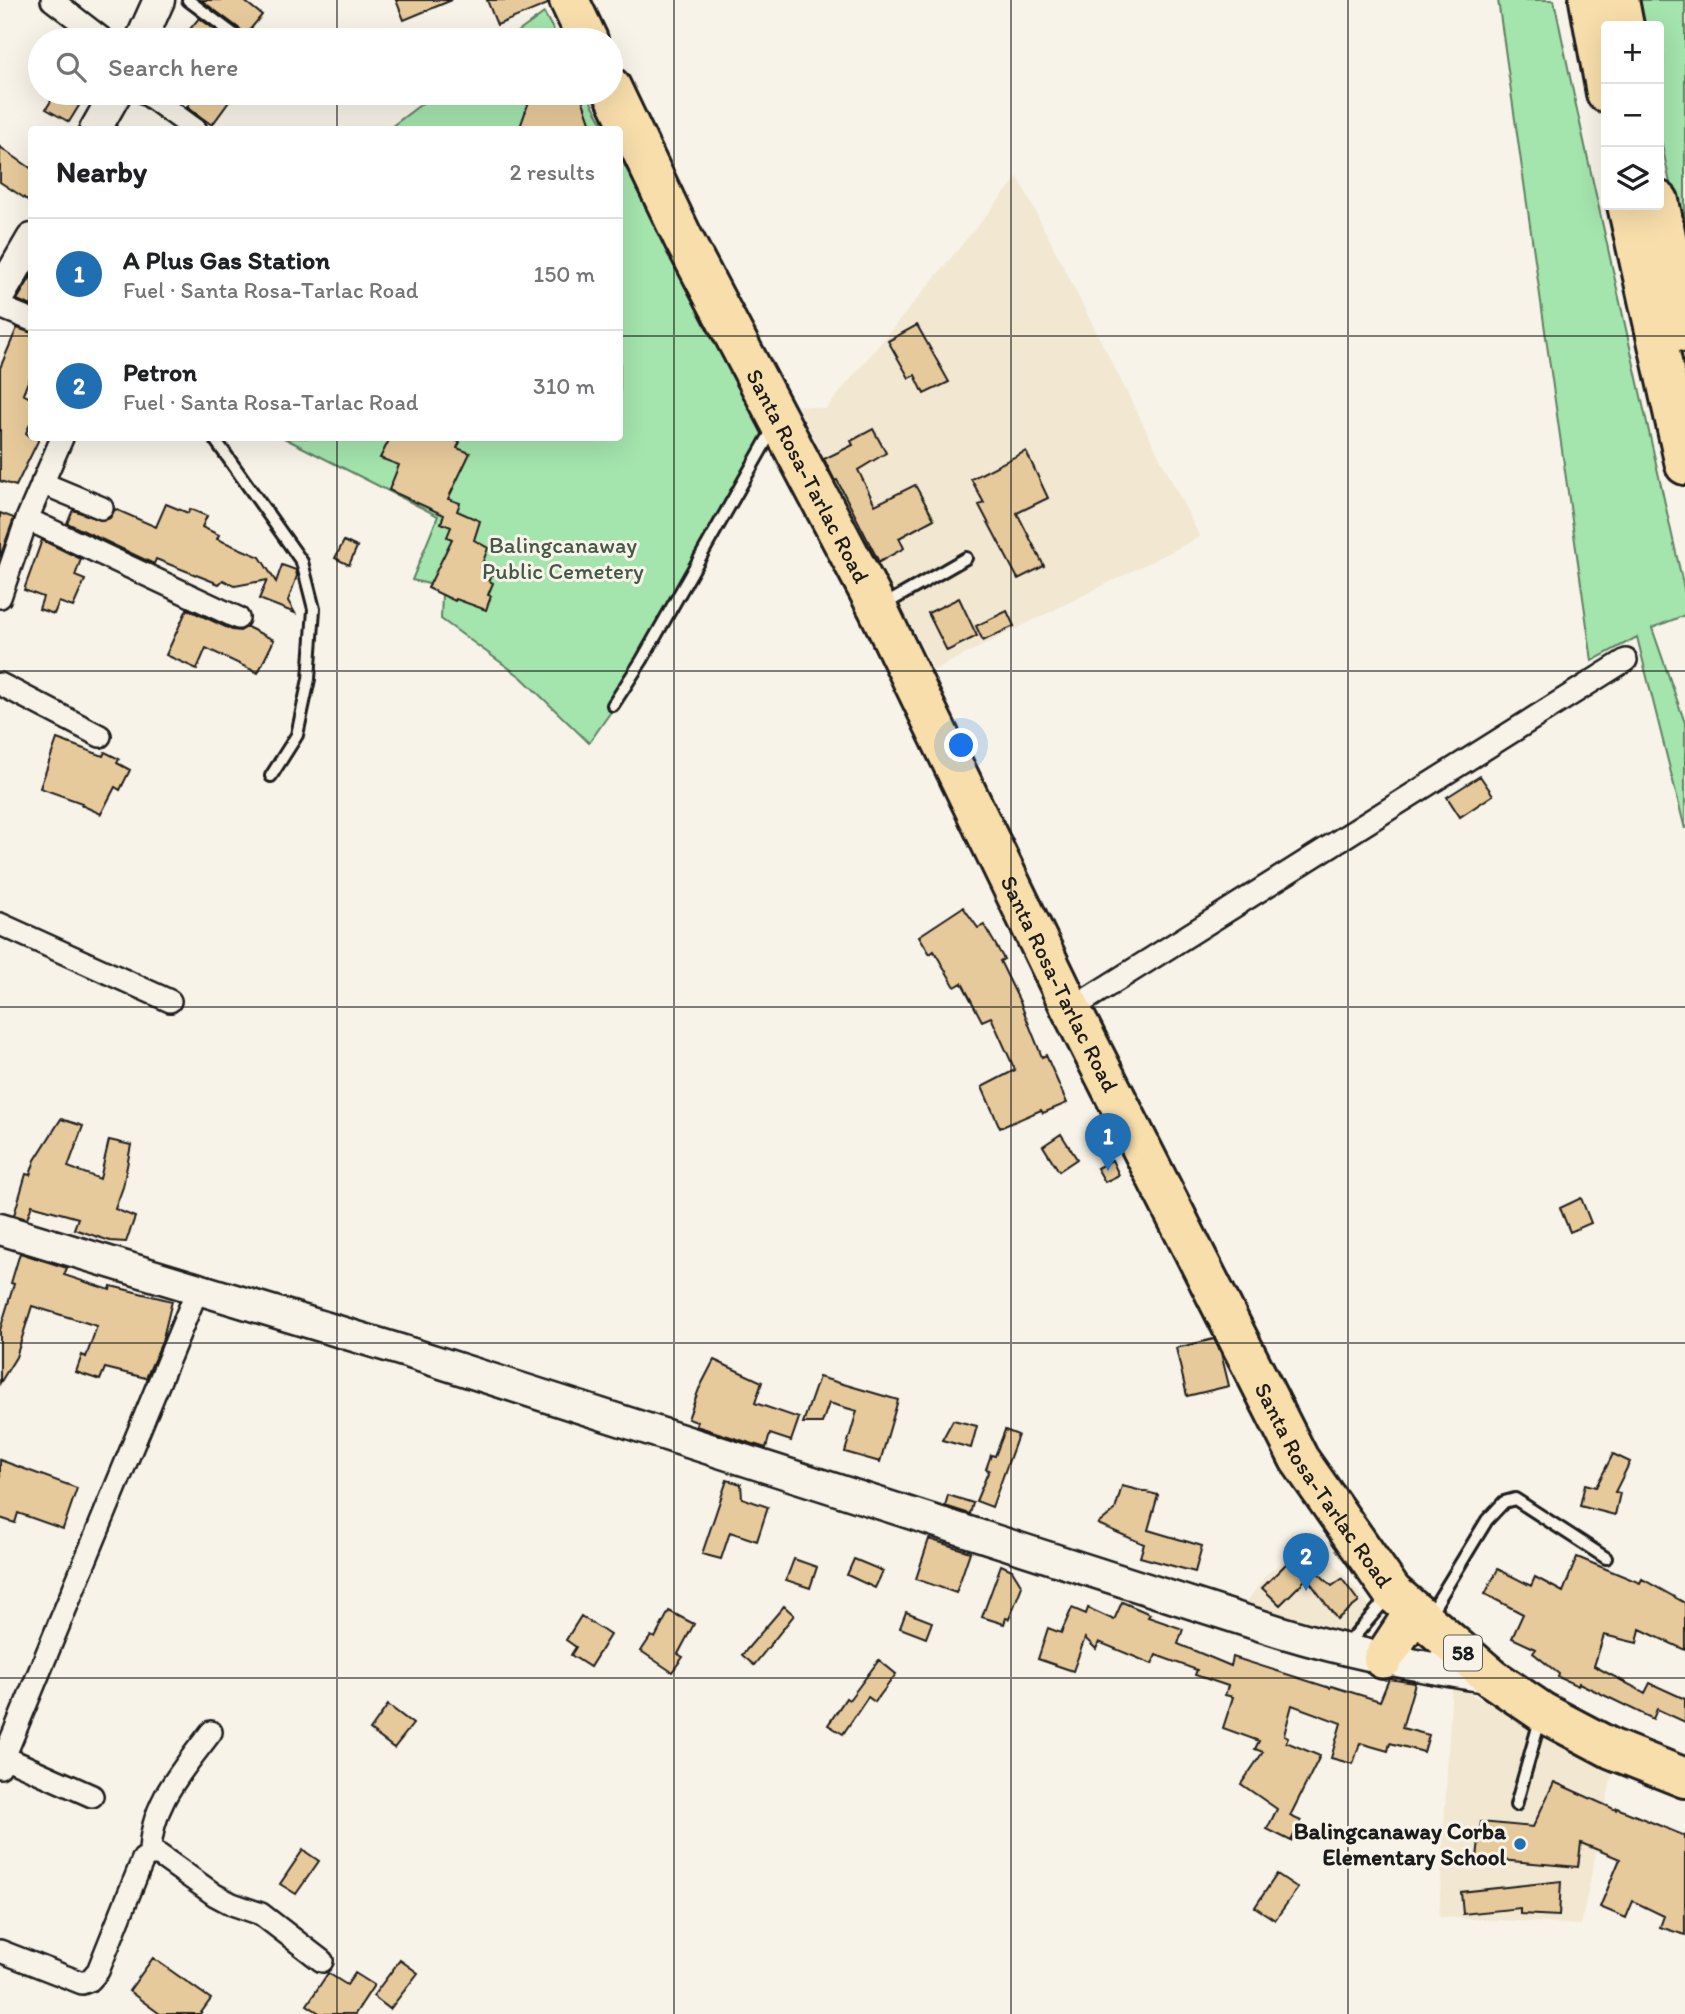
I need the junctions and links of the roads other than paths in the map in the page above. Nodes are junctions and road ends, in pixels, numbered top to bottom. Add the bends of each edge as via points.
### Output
1 (52, 0) edge
2 (159, 0) edge
3 (188, 0) edge
4 (569, 0) edge
5 (1589, 0) edge
6 (1619, 0) edge
7 (1623, 21) edge
8 (88, 28) edge
9 (146, 28) edge
10 (225, 28) edge
11 (582, 28) edge
12 (1604, 84) edge
13 (109, 105) edge
14 (162, 105) edge
15 (620, 105) edge
16 (97, 126) edge
17 (190, 126) edge
18 (1628, 210) edge
19 (1661, 210) edge
20 (28, 246) edge
21 (0, 294) edge
22 (0, 307) edge
23 (28, 318) edge
24 (1685, 332) edge
25 (778, 421) junction
26 (61, 441) edge
27 (216, 441) edge
28 (1685, 465) edge
29 (42, 483) junction
30 (102, 508) dead end
31 (27, 519) junction
32 (966, 558) dead end
33 (0, 597) edge
34 (878, 609) junction
35 (238, 618) dead end
36 (1626, 660) dead end
37 (0, 684) edge
38 (613, 705) dead end
39 (100, 736) dead end
40 (271, 776) dead end
41 (0, 924) edge
42 (170, 1001) dead end
43 (1072, 1010) junction
44 (0, 1229) edge
45 (198, 1288) junction
46 (1606, 1558) dead end
47 (1410, 1609) junction
48 (1342, 1650) junction
49 (1383, 1659) junction
50 (1492, 1678) junction
51 (1542, 1712) junction
52 (211, 1732) dead end
53 (2, 1762) edge
54 (1685, 1778) edge
55 (92, 1796) dead end
56 (1516, 1805) dead end
57 (150, 1855) junction
58 (0, 1951) edge
59 (321, 1961) dead end

1 - 8 street
2 - 9 street
3 - 10 lane
4 - 11 highway
5 - 12 highway
6 - 7 highway
13 - 16 street
14 - 17 street
15 - 25 highway, Santa Rosa-Tarlac Road / 58
18 - 28 highway
19 - 24 highway
20 - 21 street
22 - 23 street
25 - 34 highway, Santa Rosa-Tarlac Road / 58
25 - 38 lane
26 - 29 street
27 - 40 lane via 302,562 314,608 309,679 297,736
29 - 30 street
29 - 31 street
31 - 33 street
31 - 35 street
32 - 34 lane
34 - 43 highway, Santa Rosa-Tarlac Road / 58
36 - 43 street
37 - 39 street
41 - 42 street
43 - 47 highway, Santa Rosa-Tarlac Road / 58 via 1299,1459
44 - 45 street
45 - 48 street
45 - 53 street
46 - 47 lane via 1515,1499 1504,1502
47 - 48 lane
47 - 49 highway
47 - 50 highway, Santa Rosa-Tarlac Road / 58
48 - 49 street
49 - 50 street
50 - 51 highway, Santa Rosa-Tarlac Road / 58
51 - 54 highway, Santa Rosa-Tarlac Road / 58 via 1612,1749
51 - 56 lane
52 - 57 street via 167,1790 150,1836
53 - 55 street
57 - 58 street via 143,1859 98,1971 90,1980 82,1983
57 - 59 street via 159,1855 215,1895 261,1914

